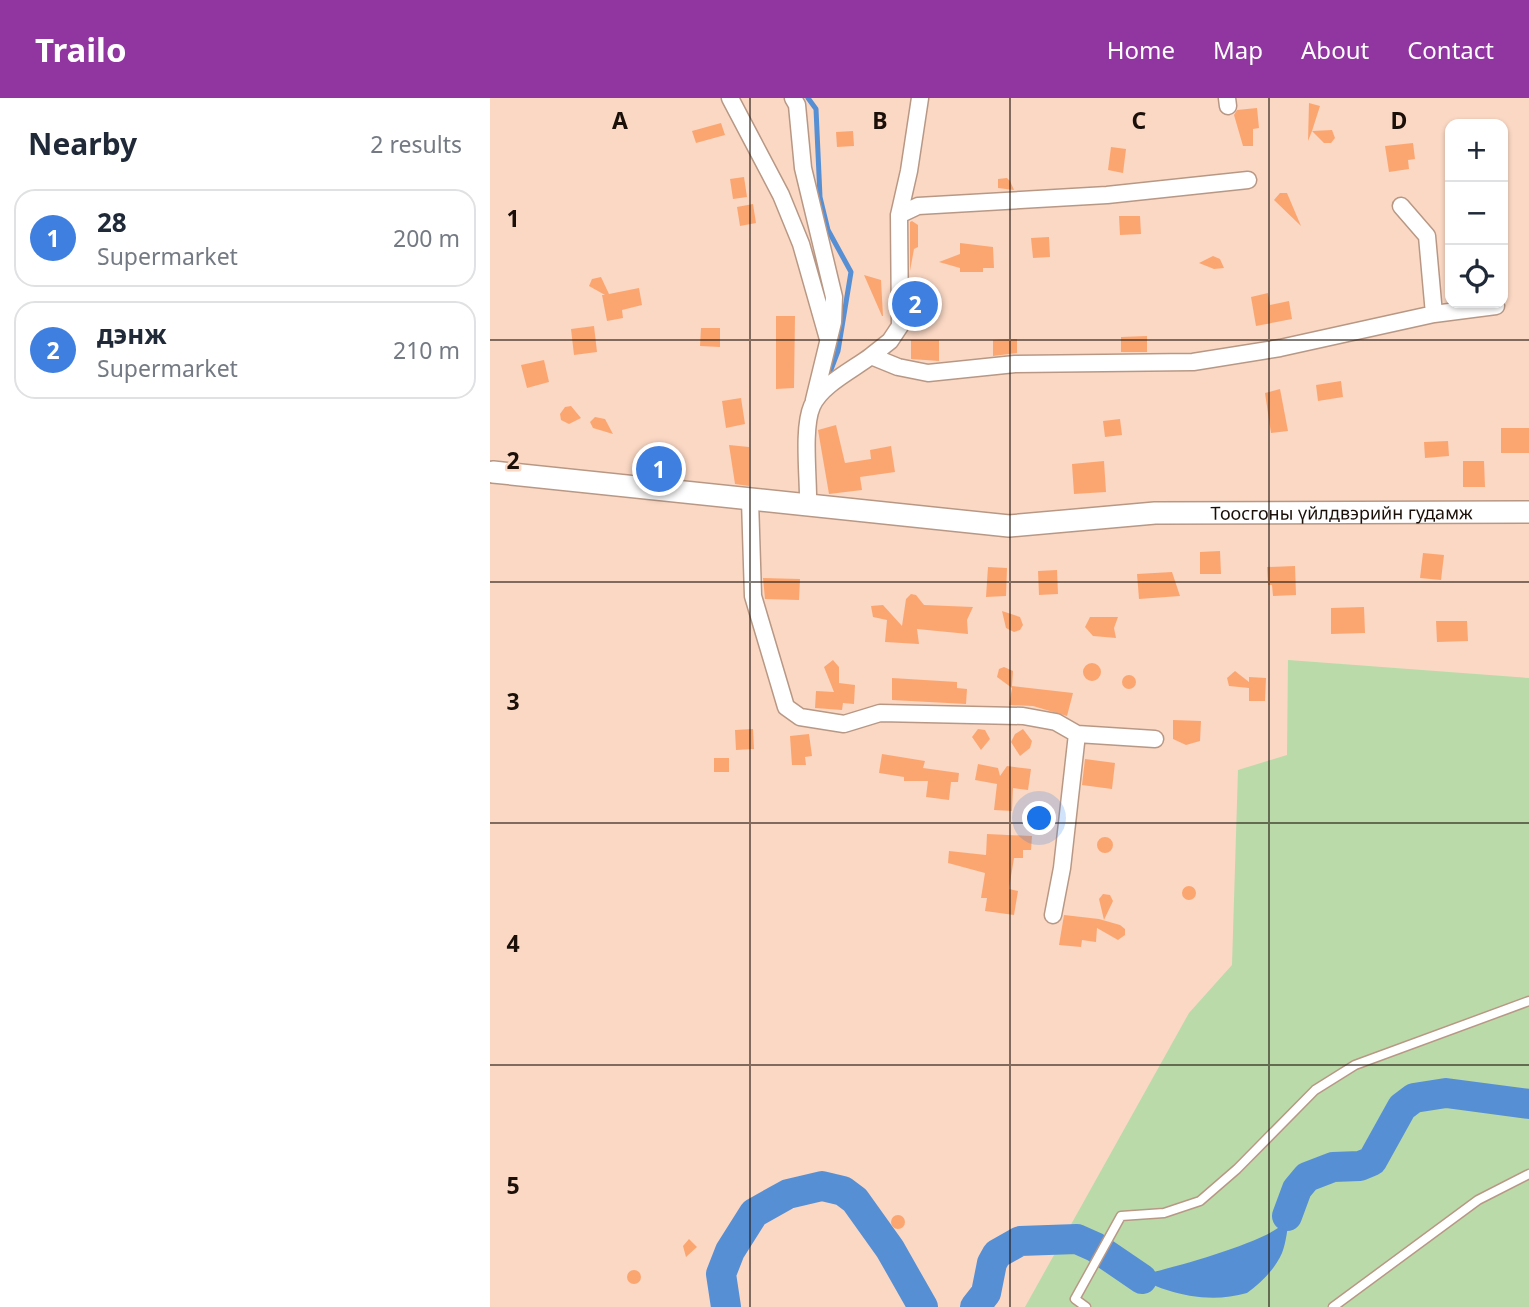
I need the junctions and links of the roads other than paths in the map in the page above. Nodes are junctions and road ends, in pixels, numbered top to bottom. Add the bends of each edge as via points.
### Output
1 (730, 98) edge
2 (793, 98) edge
3 (920, 98) edge
4 (1248, 180) dead end
5 (1401, 206) dead end
6 (898, 215) junction
7 (1480, 308) edge
8 (1434, 314) junction
9 (829, 341) junction
10 (871, 356) junction
11 (812, 406) junction
12 (491, 467) edge
13 (750, 500) junction
14 (808, 506) junction
15 (1529, 512) edge
16 (1077, 734) junction
17 (1155, 739) dead end
18 (1053, 915) dead end
19 (1529, 1001) edge
20 (1529, 1174) edge
21 (1087, 1307) edge
22 (1333, 1307) edge

1 - 9 street via 801,244
2 - 9 street via 803,168 834,298
3 - 6 street
4 - 6 street via 1107,195 918,206
5 - 8 street via 1427,236
6 - 10 street via 900,326
7 - 8 street
8 - 10 street via 1193,362 1015,364 928,373
9 - 11 street
10 - 11 street via 823,392
11 - 14 street
12 - 13 main road, Тоосгоны үйлдвэрийн гудамж
13 - 14 main road, Тоосгоны үйлдвэрийн гудамж
13 - 16 street via 753,596 786,706 793,712 844,724 880,713 1023,716 1056,722
14 - 15 main road, Тоосгоны үйлдвэрийн гудамж via 1009,526 1155,513
16 - 17 street
16 - 18 street
19 - 21 lane via 1355,1065 1315,1090 1200,1201 1164,1213 1121,1216 1075,1299
20 - 22 lane via 1478,1200

